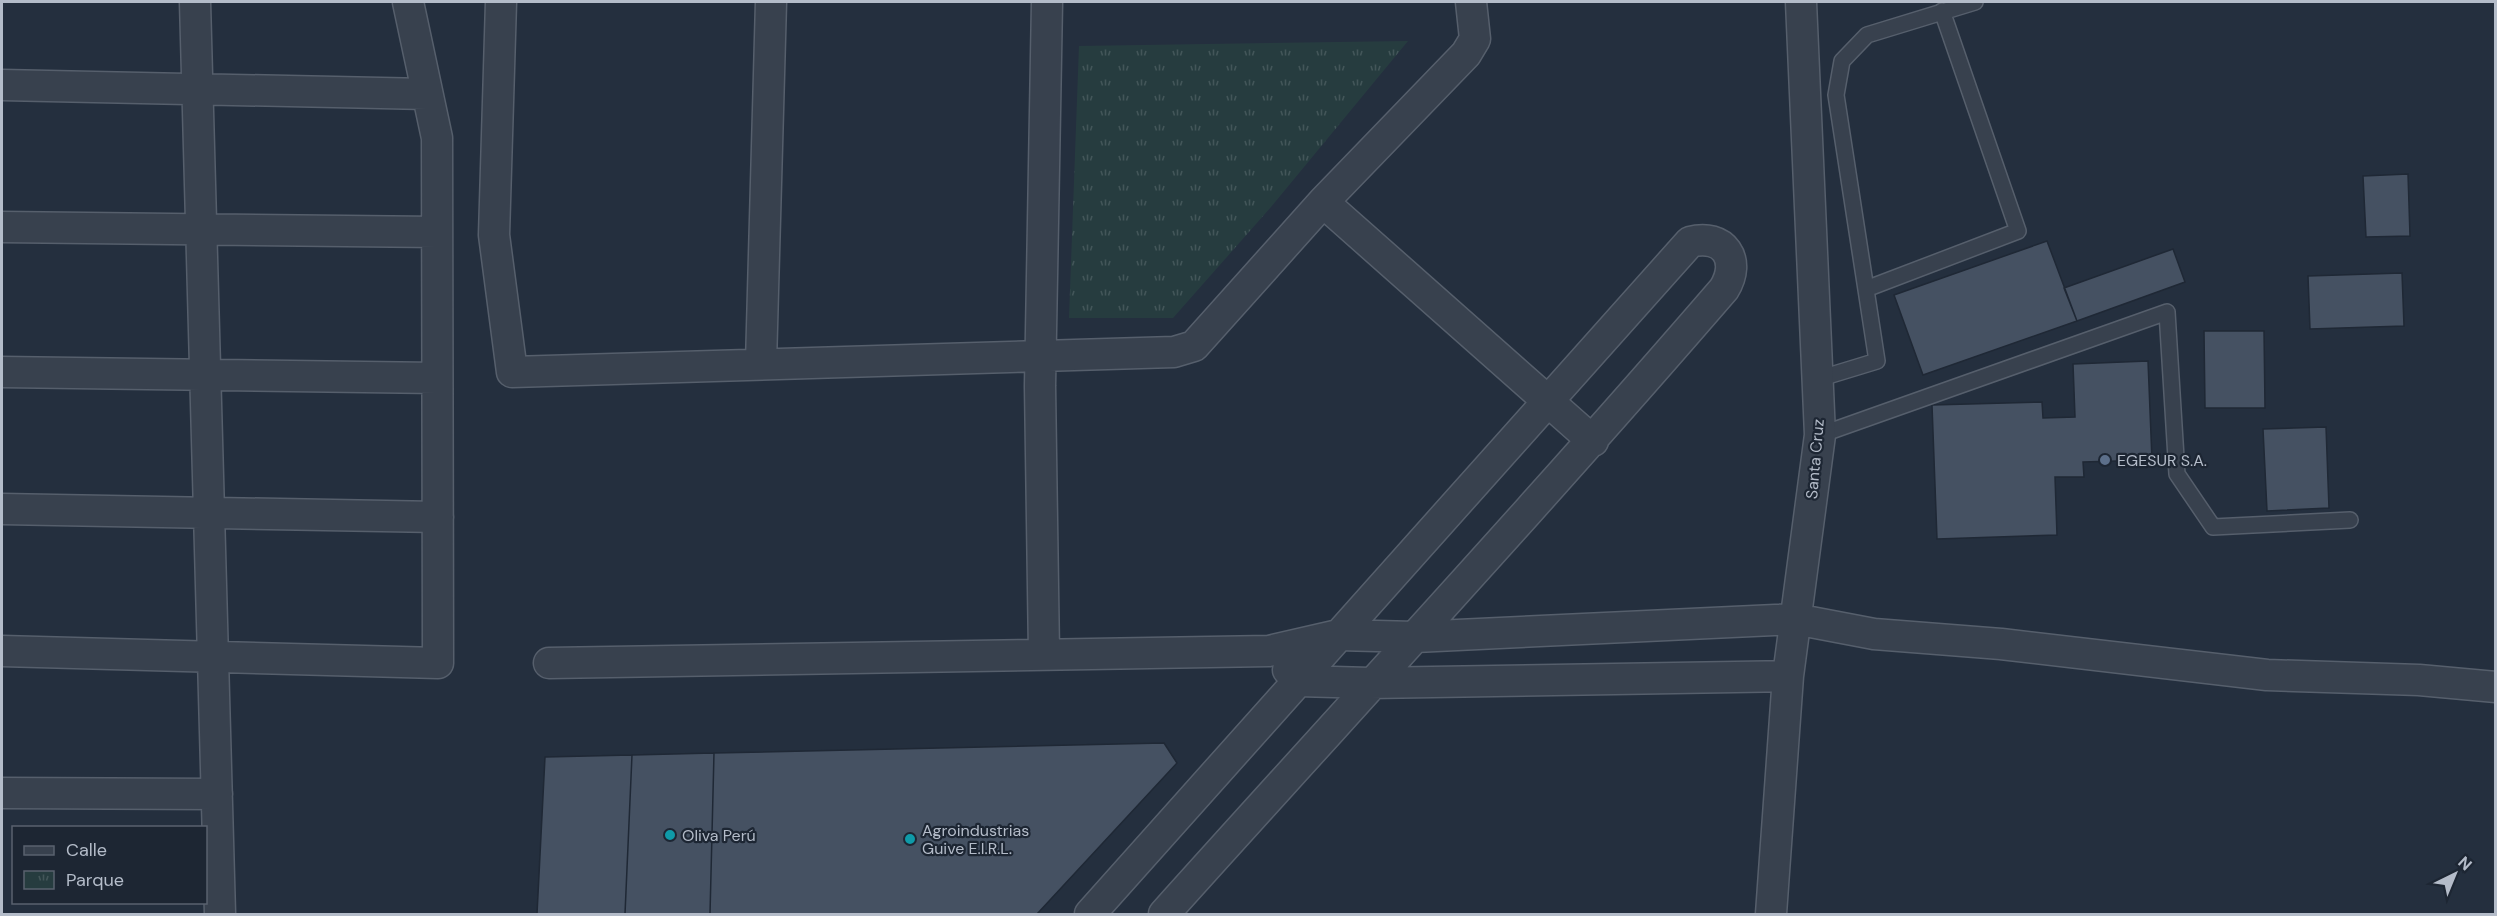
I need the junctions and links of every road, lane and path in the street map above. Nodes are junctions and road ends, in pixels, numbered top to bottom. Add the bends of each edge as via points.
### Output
1 (195, 2) edge
2 (408, 2) edge
3 (501, 2) edge
4 (771, 2) edge
5 (1047, 2) edge
6 (1471, 2) edge
7 (1801, 2) edge
8 (1975, 2) edge
9 (1942, 11) junction
10 (2, 85) edge
11 (198, 90) junction
12 (427, 94) junction
13 (1323, 202) junction
14 (2, 227) edge
15 (201, 230) junction
16 (437, 232) junction
17 (1866, 289) junction
18 (1043, 355) junction
19 (761, 363) junction
20 (2, 372) edge
21 (205, 375) junction
22 (437, 378) junction
23 (1818, 379) junction
24 (1549, 401) junction
25 (1820, 435) junction
26 (1593, 441) junction
27 (2, 509) edge
28 (209, 512) junction
29 (438, 517) junction
30 (2350, 520) dead end
31 (1795, 619) junction
32 (1338, 635) junction
33 (1415, 637) junction
34 (2, 651) edge
35 (1269, 651) junction
36 (1044, 654) junction
37 (213, 657) junction
38 (549, 663) dead end
39 (1788, 676) junction
40 (1298, 681) junction
41 (1370, 683) junction
42 (2496, 687) edge
43 (2, 793) edge
44 (217, 794) junction
45 (220, 915) edge
46 (1090, 915) edge
47 (1164, 915) edge
48 (1771, 915) edge

1 - 11 street
2 - 12 street
3 - 19 street via 494,235 512,372
4 - 19 street
5 - 18 street
6 - 13 street via 1475,39 1466,54
7 - 23 street, Santa Cruz
8 - 9 lane
9 - 17 lane via 1867,35 1842,61 1836,95
9 - 17 lane via 2018,231
10 - 11 street
11 - 12 street
11 - 15 street
12 - 16 street via 437,138
13 - 18 street via 1194,346 1174,352
13 - 24 street
14 - 15 street
15 - 16 street
15 - 21 street
16 - 22 street
17 - 23 lane via 1876,361
18 - 19 street
18 - 36 street via 1040,386
20 - 21 street
21 - 22 street
21 - 28 street
22 - 29 street
23 - 25 street, Santa Cruz
24 - 26 street
24 - 26 street via 1690,242 1711,240 1721,245 1732,266 1724,289
24 - 32 street
25 - 30 lane via 2167,312 2178,474 2213,526
25 - 31 street, Santa Cruz
26 - 33 street
27 - 28 street
28 - 29 street
28 - 37 street
29 - 37 street via 438,663
31 - 33 street
31 - 39 street, Santa Cruz
31 - 42 street via 1874,634 2001,644 2267,675
32 - 33 street
32 - 35 street
32 - 40 street
33 - 41 street
34 - 37 street
35 - 36 street
35 - 40 street
36 - 38 street
37 - 44 street
39 - 41 street
39 - 48 street, Santa Cruz
40 - 41 street
40 - 46 street
41 - 47 street
43 - 44 street
44 - 45 street

